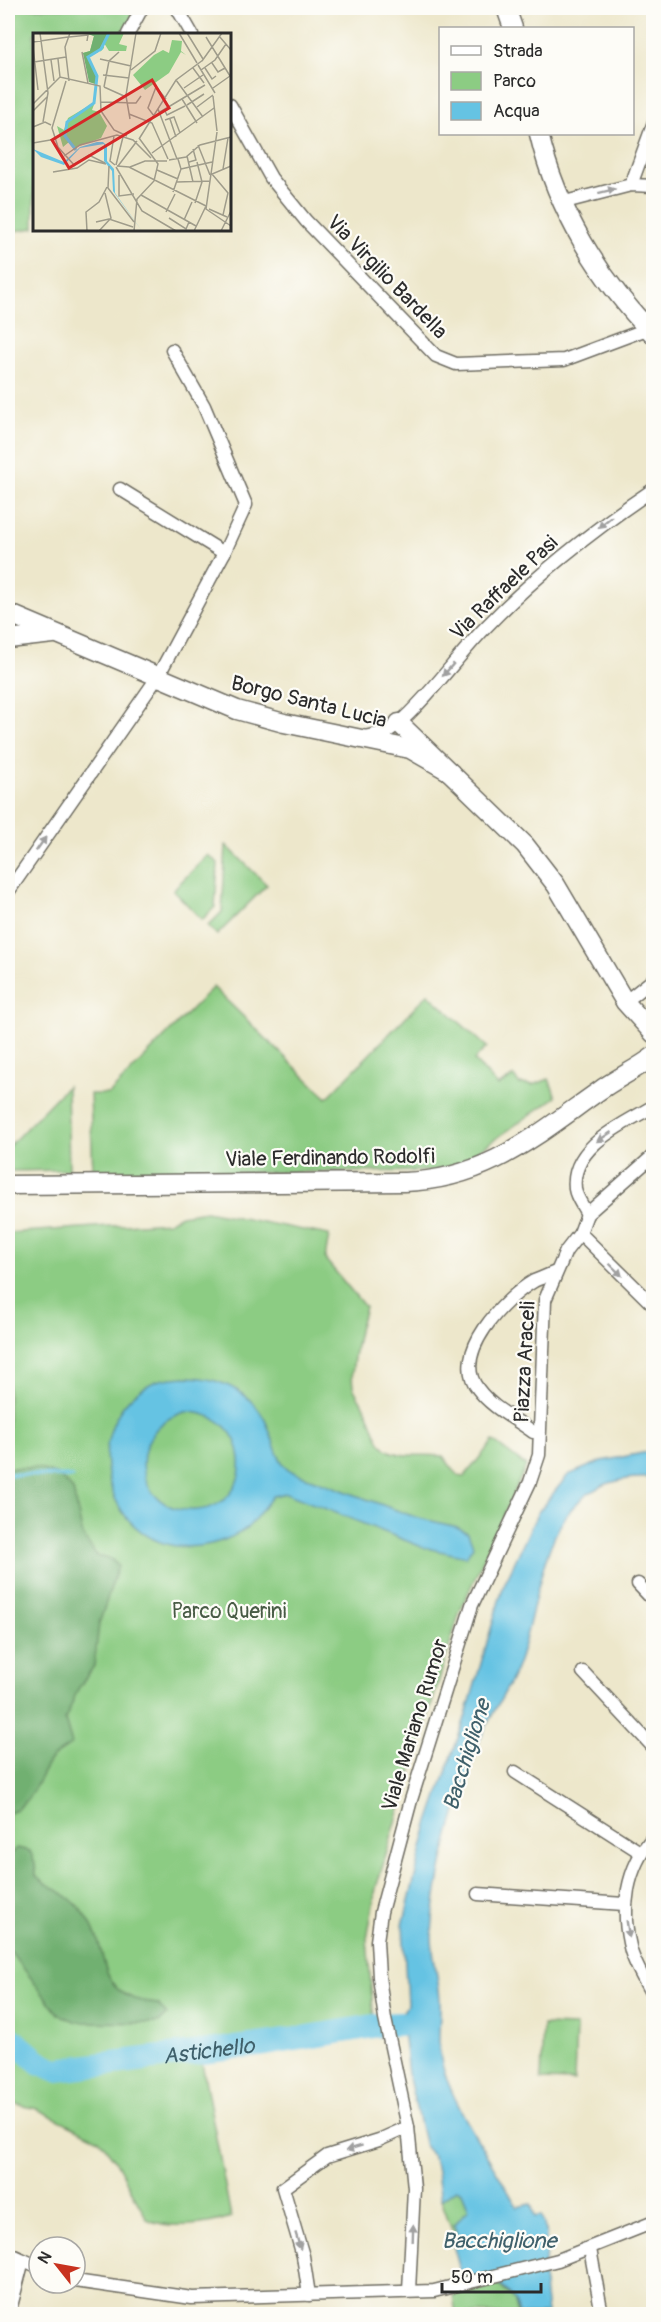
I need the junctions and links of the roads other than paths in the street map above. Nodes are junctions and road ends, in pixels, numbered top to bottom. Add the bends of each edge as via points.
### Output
1 (142, 8) edge
2 (177, 8) edge
3 (506, 8) edge
4 (513, 27) edge
5 (129, 33) edge
6 (191, 33) edge
7 (231, 107) edge
8 (654, 122) edge
9 (539, 135) edge
10 (631, 185) junction
11 (654, 186) edge
12 (561, 203) junction
13 (650, 332) edge
14 (172, 350) dead end
15 (120, 489) dead end
16 (654, 489) edge
17 (224, 553) junction
18 (8, 613) edge
19 (56, 634) junction
20 (8, 639) edge
21 (157, 678) junction
22 (395, 732) junction
23 (8, 892) edge
24 (654, 979) edge
25 (625, 1002) junction
26 (654, 1034) edge
27 (654, 1046) edge
28 (654, 1056) edge
29 (628, 1070) junction
30 (654, 1106) edge
31 (654, 1155) edge
32 (8, 1185) edge
33 (587, 1214) junction
34 (580, 1233) junction
35 (556, 1272) junction
36 (652, 1302) edge
37 (533, 1432) dead end
38 (539, 1455) joint
39 (638, 1584) dead end
40 (654, 1601) edge
41 (584, 1672) dead end
42 (654, 1748) edge
43 (515, 1772) dead end
44 (654, 1836) edge
45 (640, 1852) junction
46 (478, 1894) dead end
47 (624, 1904) junction
48 (654, 1998) edge
49 (408, 2127) junction
50 (654, 2212) edge
51 (654, 2222) edge
52 (638, 2227) junction
53 (590, 2249) junction
54 (8, 2253) edge
55 (23, 2260) junction
56 (27, 2262) edge
57 (87, 2283) edge
58 (409, 2291) junction
59 (309, 2295) junction
60 (9, 2314) edge
61 (602, 2314) edge

1 - 5 street
2 - 6 street
3 - 4 main road
7 - 13 street, Via Virgilio Bardella via 265,171 306,221 436,356 456,364 564,360
8 - 10 street
9 - 12 main road
10 - 11 street
12 -> 10 street
12 - 13 main road via 626,307
14 - 17 street via 204,406 246,505
15 - 17 street
16 -> 22 street, Via Raffaele Pasi via 537,577 484,629
17 - 21 street
18 - 19 main road, Borgo Santa Lucia
18 - 20 main road via 12,626
19 - 20 main road, Borgo Santa Lucia
19 - 21 main road, Borgo Santa Lucia
21 - 22 main road, Borgo Santa Lucia via 237,710 355,739
23 -> 21 street
22 - 25 main road, Borgo Santa Lucia via 450,772 525,845 556,885
24 - 25 street
25 - 26 main road, Borgo Santa Lucia
27 - 29 main road
28 - 29 main road, Viale Ferdinando Rodolfi
29 - 32 main road, Viale Ferdinando Rodolfi via 514,1152 465,1174 442,1179
30 -> 33 street via 596,1142 584,1157 575,1191
31 - 33 street
33 - 34 street, Piazza Araceli
34 - 35 street, Piazza Araceli
34 -> 36 street
35 - 37 street, Piazza Araceli via 534,1282 504,1306 482,1332 470,1366 476,1388
35 - 38 street, Piazza Araceli via 545,1300
38 - 49 street, Viale Mariano Rumor via 472,1605 381,1912 377,1941 385,2019
39 - 40 street
41 - 42 street
43 - 45 street
44 - 45 street
45 - 47 street
46 - 47 street
47 -> 48 street via 632,1952
58 -> 49 street, Viale Mariano Rumor via 414,2188
49 -> 59 street via 327,2156 283,2188 303,2256
50 - 52 street
51 - 52 street
52 - 53 street
53 - 58 street via 460,2286
53 - 61 street
54 - 55 street
55 - 56 street
55 - 60 street
57 - 59 street via 192,2298
58 - 59 street

